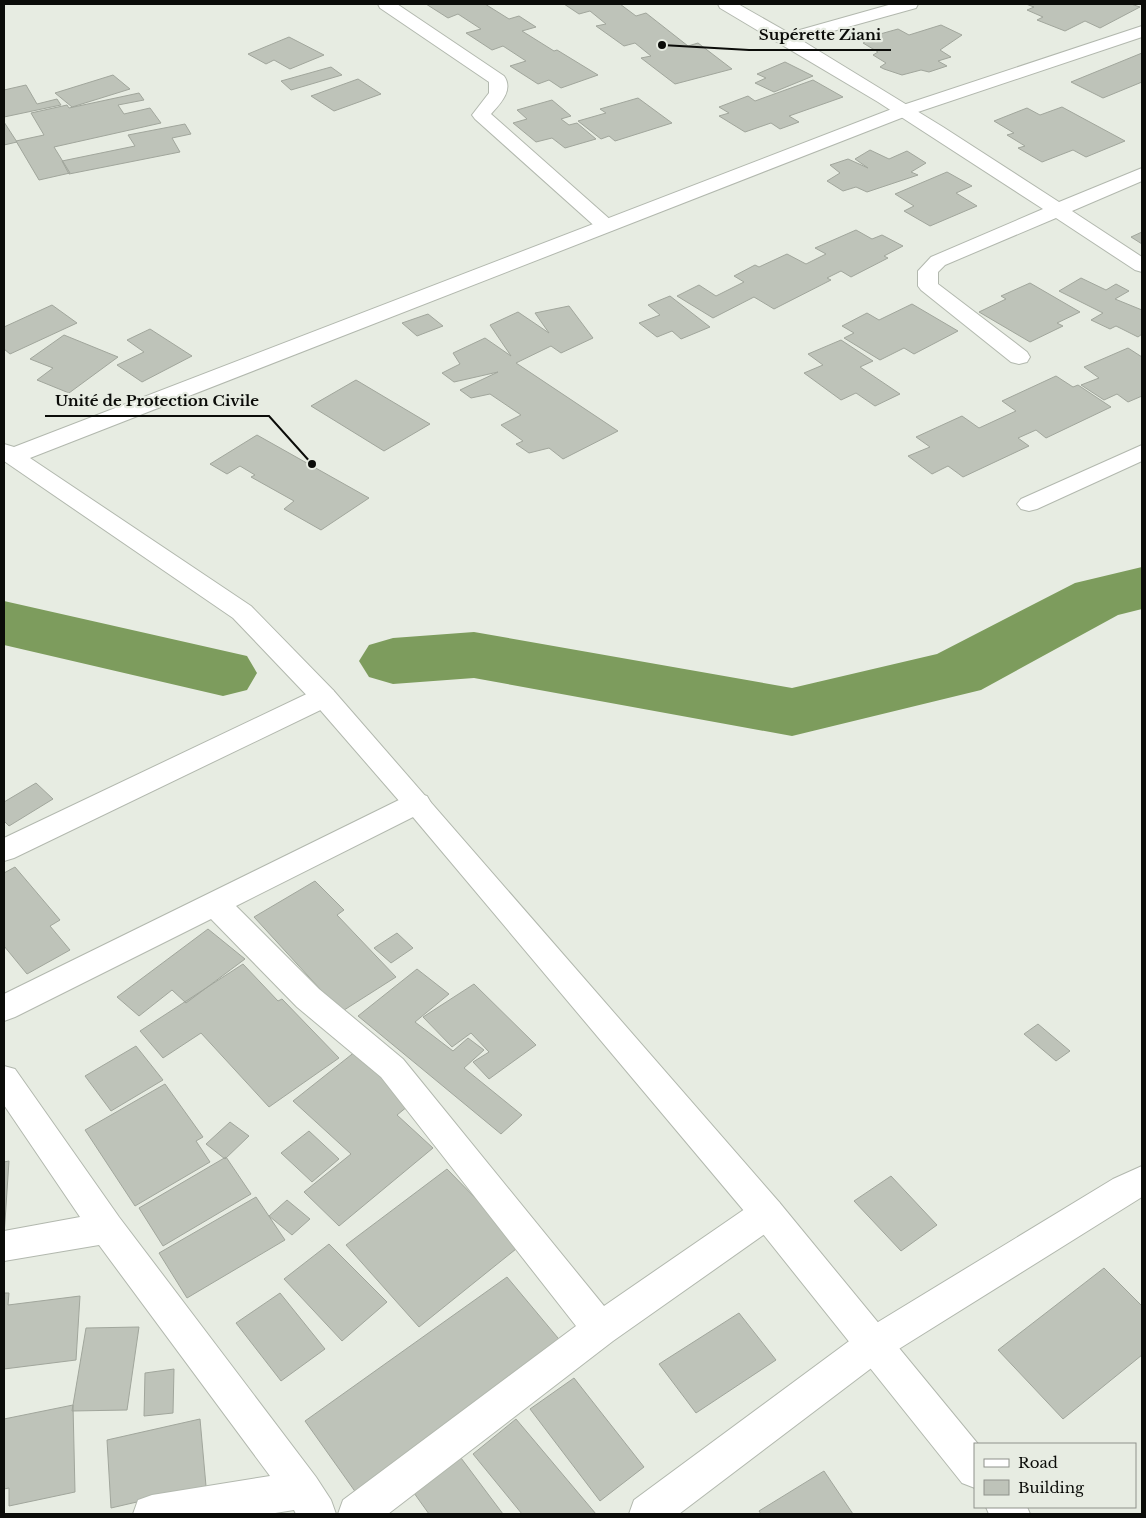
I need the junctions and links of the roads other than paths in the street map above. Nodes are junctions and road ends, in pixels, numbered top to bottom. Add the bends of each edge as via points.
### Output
1 (386, 4) edge
2 (726, 4) edge
3 (910, 4) edge
4 (1142, 31) edge
5 (787, 39) junction
6 (903, 111) junction
7 (1142, 174) edge
8 (1058, 210) junction
9 (606, 226) junction
10 (1142, 266) edge
11 (1019, 357) dead end
12 (1142, 452) edge
13 (7, 456) edge
14 (1028, 504) dead end
15 (324, 698) junction
16 (417, 803) junction
17 (4, 850) edge
18 (215, 904) junction
19 (4, 1008) edge
20 (4, 1079) edge
21 (1142, 1181) edge
22 (767, 1213) junction
23 (107, 1228) junction
24 (4, 1246) edge
25 (600, 1329) junction
26 (873, 1345) junction
27 (974, 1469) edge
28 (310, 1502) edge
29 (152, 1514) edge
30 (357, 1514) edge
31 (648, 1514) edge

1 - 9 street via 498,80 498,94 480,115
2 - 5 street
3 - 5 street
4 - 6 street
5 - 6 street
6 - 8 street
6 - 9 street
7 - 8 street
8 - 10 street
8 - 11 street via 946,257 928,271 928,286
9 - 13 street
12 - 14 street
13 - 15 street via 242,612
15 - 16 street
15 - 17 street
16 - 18 street
16 - 22 street
18 - 19 street
18 - 25 street via 308,998 392,1068
20 - 23 street
21 - 26 street
22 - 25 street
22 - 26 street
23 - 24 street
23 - 28 street
25 - 30 street
26 - 27 street
26 - 31 street
28 - 29 street

